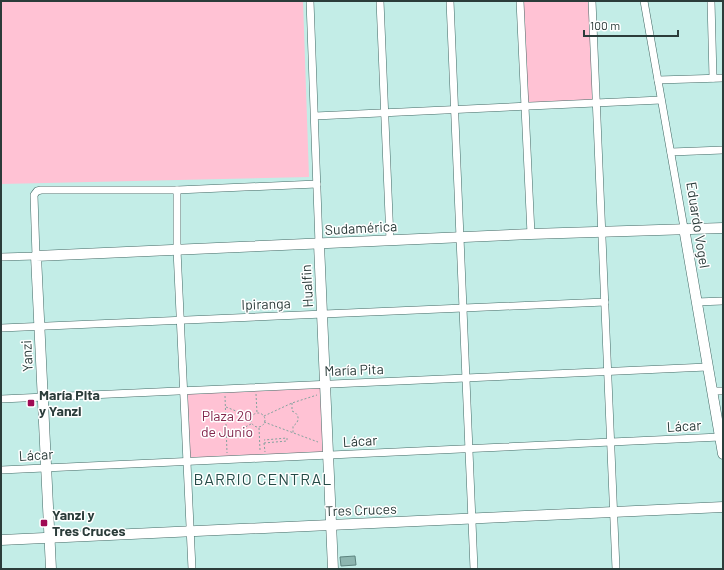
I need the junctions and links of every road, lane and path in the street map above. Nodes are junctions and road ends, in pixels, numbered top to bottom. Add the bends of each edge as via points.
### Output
1 (310, 1) edge
2 (380, 1) edge
3 (450, 1) edge
4 (520, 1) edge
5 (592, 1) edge
6 (644, 1) edge
7 (711, 1) edge
8 (713, 78) junction
9 (723, 78) edge
10 (658, 80) junction
11 (661, 100) junction
12 (597, 104) junction
13 (524, 107) junction
14 (455, 110) junction
15 (384, 114) junction
16 (315, 116) junction
17 (723, 150) edge
18 (671, 152) junction
19 (317, 184) junction
20 (177, 190) junction
21 (684, 228) junction
22 (723, 228) edge
23 (602, 231) junction
24 (531, 234) junction
25 (461, 237) junction
26 (390, 240) junction
27 (319, 244) junction
28 (177, 250) junction
29 (36, 256) junction
30 (1, 257) edge
31 (723, 301) edge
32 (605, 302) junction
33 (696, 302) junction
34 (463, 308) junction
35 (323, 315) junction
36 (180, 320) junction
37 (40, 326) junction
38 (1, 328) edge
39 (707, 367) junction
40 (608, 372) junction
41 (467, 378) junction
42 (256, 388) junction
43 (325, 388) junction
44 (225, 389) junction
45 (183, 391) junction
46 (718, 391) edge
47 (44, 397) junction
48 (1, 399) edge
49 (292, 402) junction
50 (226, 407) junction
51 (257, 413) junction
52 (264, 416) junction
53 (251, 418) junction
54 (251, 420) junction
55 (247, 421) dead end
56 (264, 422) junction
57 (252, 424) junction
58 (259, 427) junction
59 (293, 434) junction
60 (227, 436) junction
61 (720, 437) junction
62 (611, 442) junction
63 (264, 443) junction
64 (470, 448) junction
65 (327, 450) junction
66 (723, 454) edge
67 (263, 457) junction
68 (227, 460) junction
69 (186, 461) junction
70 (47, 468) junction
71 (1, 470) edge
72 (723, 507) edge
73 (614, 513) junction
74 (472, 520) junction
75 (331, 525) junction
76 (190, 532) junction
77 (50, 538) junction
78 (1, 540) edge
79 (51, 569) edge
80 (192, 569) edge
81 (333, 569) edge
82 (474, 569) edge
83 (616, 569) edge

1 - 16 street, Hualfin
2 - 15 street
3 - 14 street
4 - 13 street
5 - 12 street
6 - 10 street, Eduardo Vogel
7 - 8 street
8 - 9 street
8 - 10 street
10 - 11 street, Eduardo Vogel
11 - 12 street
11 - 18 street, Eduardo Vogel
12 - 13 street
12 - 23 street
13 - 14 street
13 - 24 street
14 - 15 street
14 - 25 street
15 - 16 street
15 - 26 street
16 - 19 street, Hualfin
17 - 18 street
18 - 21 street, Eduardo Vogel
19 - 20 street
19 - 27 street, Hualfin
20 - 28 street
20 - 29 street, Yanzi via 37,191 34,195
21 - 22 street, Sudamérica
21 - 23 street, Sudamérica
21 - 33 street, Eduardo Vogel
23 - 24 street, Sudamérica
23 - 32 street
24 - 25 street, Sudamérica
25 - 26 street, Sudamérica
25 - 34 street
26 - 27 street, Sudamérica
27 - 28 street, Sudamérica
27 - 35 street, Hualfin
28 - 29 street, Sudamérica
28 - 36 street
29 - 30 street, Sudamérica
29 - 37 street, Yanzi
31 - 33 street
32 - 34 street, Ipiranga
32 - 40 street
33 - 39 street, Eduardo Vogel
34 - 35 street, Ipiranga
34 - 41 street
35 - 36 street, Ipiranga
35 - 43 street, Hualfin
36 - 37 street, Ipiranga
36 - 45 street
37 - 38 street, Ipiranga
37 - 47 street, Yanzi
39 - 40 street, María Pita
39 - 46 street, Eduardo Vogel
40 - 41 street, María Pita
40 - 62 street
41 - 43 street, María Pita
41 - 64 street
42 - 43 street, María Pita
42 - 44 street, María Pita
42 - 51 path
43 - 49 path
43 - 65 street, Hualfin
44 - 45 street, María Pita
44 - 50 path
45 - 47 street, María Pita
45 - 69 street
46 - 61 street, Eduardo Vogel
47 - 48 street, María Pita
47 - 70 street, Yanzi
49 - 52 path
49 - 59 path via 292,412 297,414 298,418 297,423 293,425
50 - 53 path
50 - 60 path
51 - 52 path
51 - 53 path
52 - 56 path
53 - 54 path
54 - 55 path
54 - 57 path
56 - 58 path
56 - 59 path
57 - 58 path
57 - 60 path
58 - 67 path
59 - 65 path
60 - 68 path
61 - 62 street, Lácar
61 - 66 street, Eduardo Vogel
62 - 64 street, Lácar
62 - 73 street
63 - 63 path via 264,439 287,438 287,440
63 - 67 path
64 - 65 street, Lácar
64 - 74 street
65 - 67 street, Lácar
65 - 75 street, Hualfin
67 - 68 street, Lácar
68 - 69 street, Lácar
69 - 70 street, Lácar
69 - 76 street
70 - 71 street, Lácar
70 - 77 street, Yanzi
72 - 73 street, Tres Cruces
73 - 74 street, Tres Cruces
73 - 83 street
74 - 75 street, Tres Cruces
74 - 82 street
75 - 76 street, Tres Cruces
75 - 81 street, Hualfin
76 - 77 street, Tres Cruces
76 - 80 street
77 - 78 street, Tres Cruces
77 - 79 street, Yanzi

